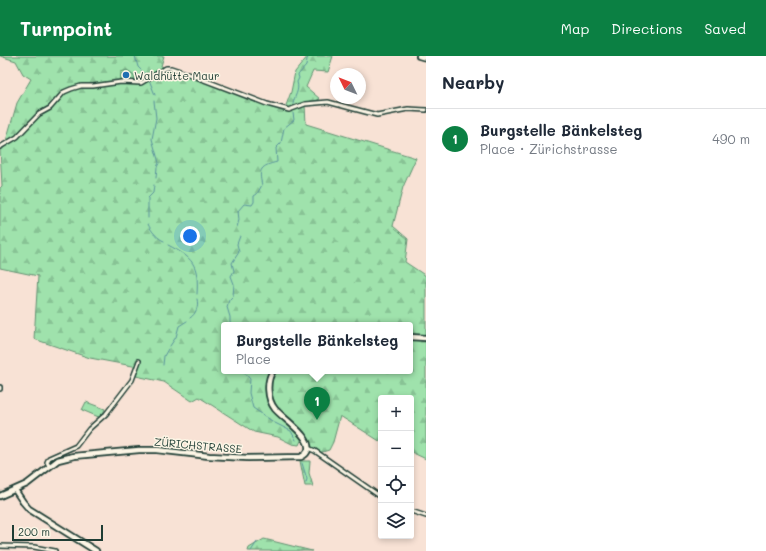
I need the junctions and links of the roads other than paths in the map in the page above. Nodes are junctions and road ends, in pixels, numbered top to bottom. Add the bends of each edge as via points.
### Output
1 (419, 56) edge
2 (426, 58) edge
3 (426, 110) edge
4 (0, 147) edge
5 (413, 337) edge
6 (426, 338) edge
7 (139, 361) dead end
8 (272, 374) edge
9 (308, 448) junction
10 (49, 466) junction
11 (15, 490) junction
12 (378, 495) edge
13 (0, 496) edge
14 (414, 512) edge
15 (426, 516) edge
16 (0, 546) edge
17 (55, 551) edge
18 (96, 551) edge

1 - 2 street
3 - 4 street via 408,109 377,114 328,102 306,104 289,110 166,68 141,83 81,86 64,92 20,134
5 - 6 street
7 - 10 street via 132,380 106,414 89,429 76,446 49,458
8 - 9 street via 269,380 270,401 307,442
9 - 10 street, ZÜRICHSTRASSE via 304,455 298,457 248,458 130,450 66,457
9 - 12 street
10 - 11 street, ZÜRICHSTRASSE via 35,479
11 - 13 street, ZÜRICHSTRASSE
11 - 18 street via 30,509
14 - 15 street
16 - 17 street via 34,547

